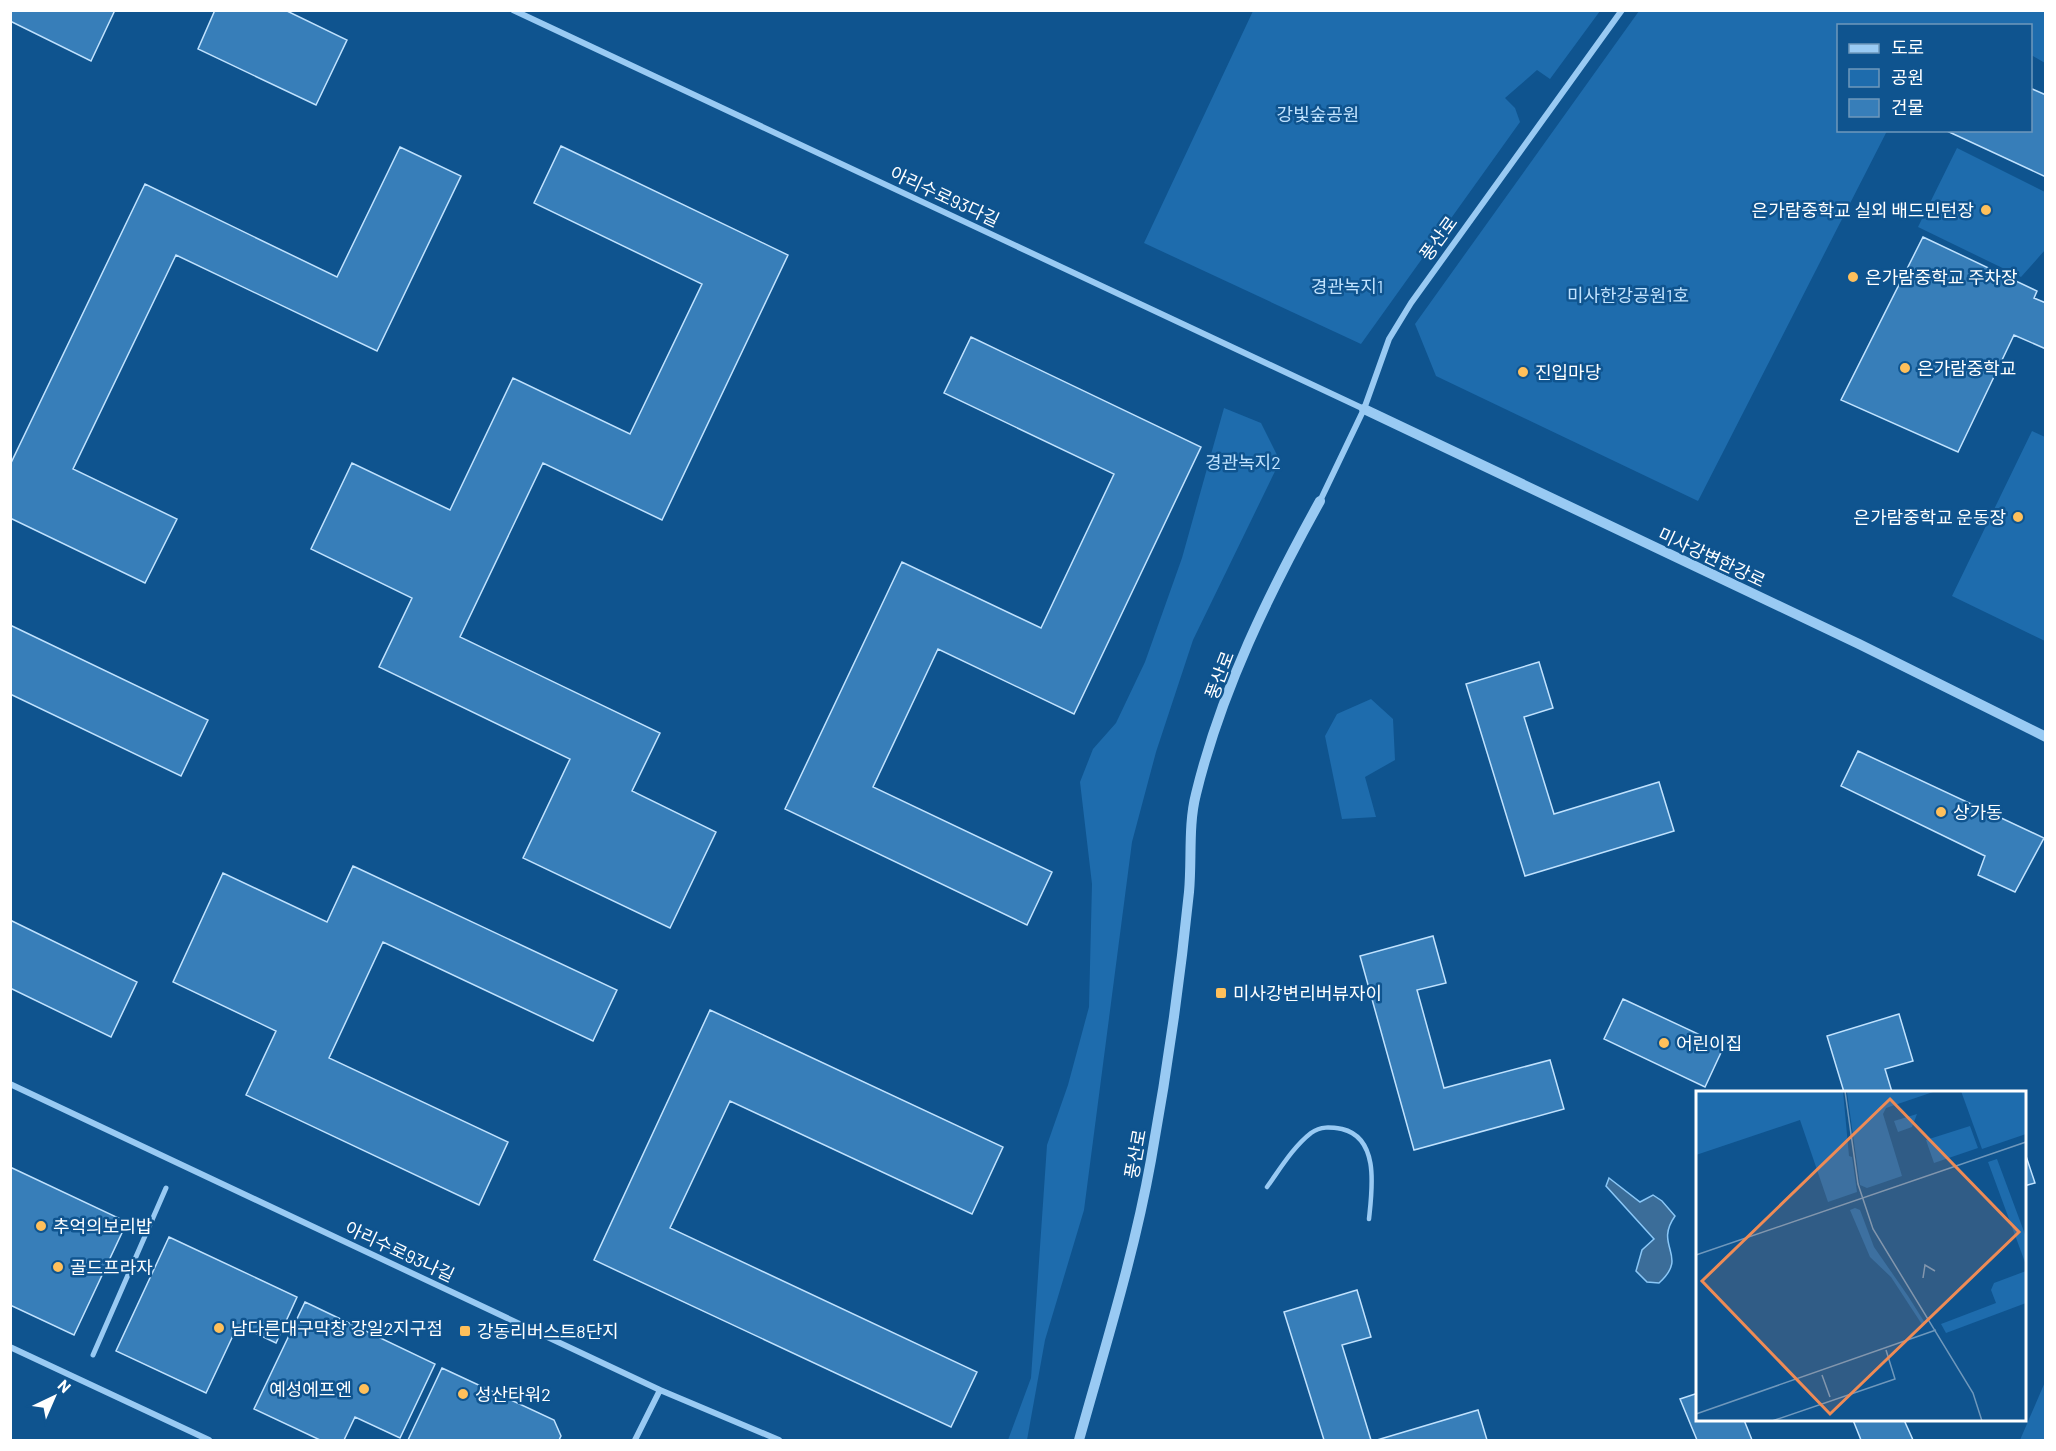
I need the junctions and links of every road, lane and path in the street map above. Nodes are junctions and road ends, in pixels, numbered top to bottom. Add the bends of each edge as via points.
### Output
1 (513, 10) edge
2 (1622, 10) edge
3 (1364, 409) junction
4 (1320, 501) joint
5 (2046, 737) edge
6 (10, 1084) edge
7 (1267, 1187) dead end
8 (166, 1188) dead end
9 (1369, 1218) dead end
10 (10, 1347) edge
11 (93, 1355) dead end
12 (660, 1390) junction
13 (209, 1440) edge
14 (635, 1440) edge
15 (779, 1440) edge
16 (1079, 1440) edge

1 - 3 street, 아리수로93다길
2 - 3 street, 풍산로 via 1411,303 1389,339
3 - 4 street, 풍산로
3 - 5 street, 미사강변한강로
4 - 16 street, 풍산로 via 1277,578 1249,643 1195,796 1189,891 1151,1160 1138,1226
6 - 12 street, 아리수로93나길
7 - 9 lane via 1312,1132 1328,1126 1346,1130 1362,1143 1371,1161
8 - 11 street
10 - 13 street
12 - 14 street
12 - 15 street, 아리수로93나길

